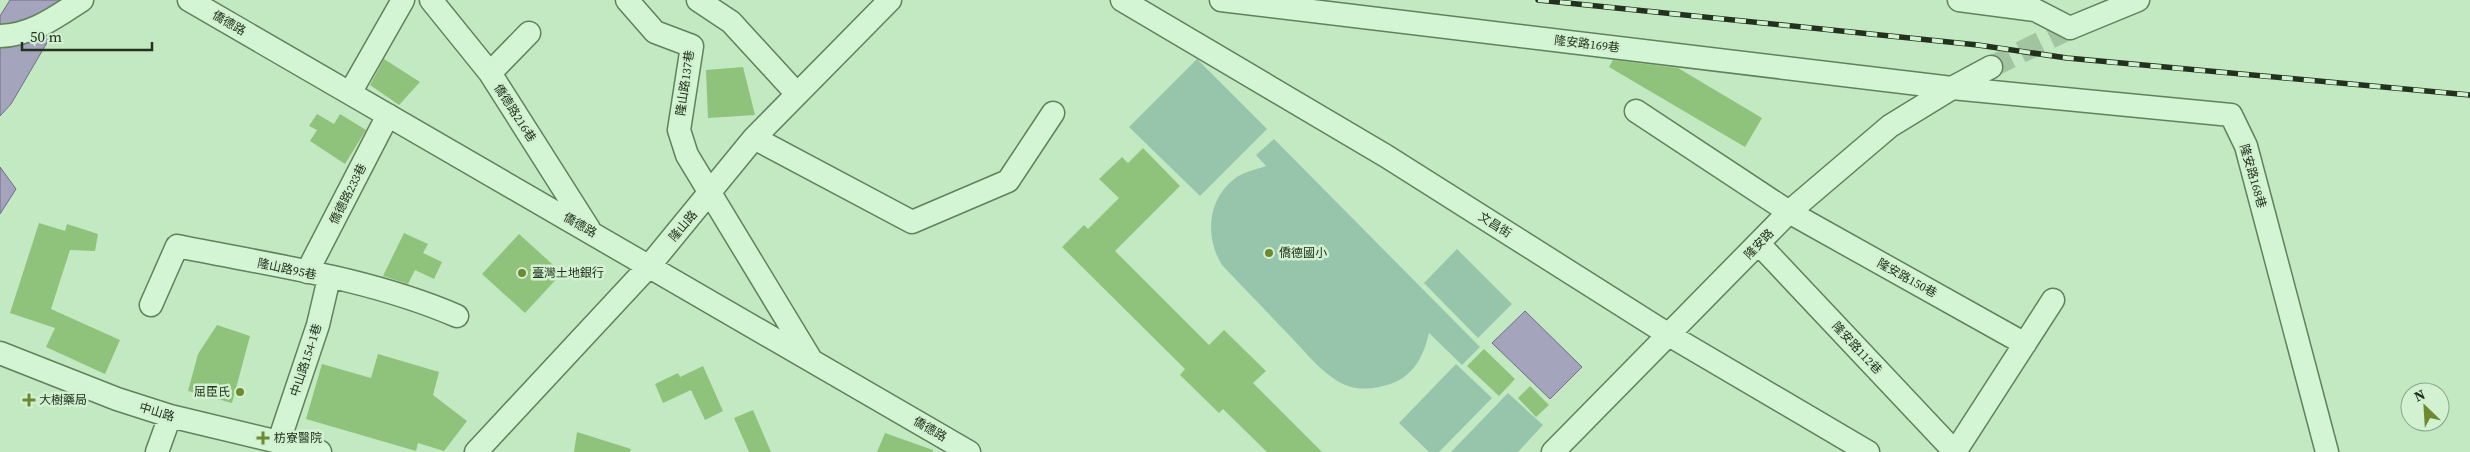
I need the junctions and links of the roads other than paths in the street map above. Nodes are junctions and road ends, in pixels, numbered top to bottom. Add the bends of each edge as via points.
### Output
1 (82, 0) edge
2 (189, 0) edge
3 (403, 0) edge
4 (431, 0) edge
5 (627, 0) edge
6 (698, 0) edge
7 (890, 0) edge
8 (1122, 0) edge
9 (1222, 0) edge
10 (1959, 0) edge
11 (2044, 0) edge
12 (2138, 0) edge
13 (2070, 28) junction
14 (529, 33) dead end
15 (0, 36) edge
16 (1991, 67) tunnel mouth
17 (490, 73) junction
18 (1952, 88) junction
19 (350, 93) junction
20 (797, 94) junction
21 (1636, 111) dead end
22 (1053, 113) dead end
23 (388, 115) junction
24 (754, 138) junction
25 (710, 194) junction
26 (1789, 212) junction
27 (591, 232) junction
28 (1759, 244) junction
29 (650, 265) junction
30 (306, 272) junction
31 (329, 278) junction
32 (2053, 300) dead end
33 (151, 305) dead end
34 (457, 316) dead end
35 (1669, 335) junction
36 (2025, 344) junction
37 (0, 353) edge
38 (812, 361) junction
39 (170, 416) junction
40 (279, 442) junction
41 (157, 452) edge
42 (320, 452) edge
43 (476, 452) edge
44 (969, 452) edge
45 (1552, 452) edge
46 (1868, 452) edge
47 (1955, 452) edge
48 (2327, 452) edge

1 - 15 street via 46,24 14,35
2 - 19 street, 僑德路
3 - 19 street
4 - 17 street, 僑德路216巷
5 - 25 street, 隆山路137巷 via 655,32 692,46 679,130 687,155
6 - 20 street via 731,22
7 - 20 street, 隆山路
8 - 35 street, 文昌街 via 1386,156
9 - 18 street, 隆安路169巷
10 - 13 street via 2035,10
11 - 13 street
12 - 13 street
14 - 17 street
16 - 18 street, 隆安路
17 - 27 street, 僑德路216巷
18 - 26 street, 隆安路 via 1890,126
18 - 48 street, 隆安路168巷 via 2231,114 2246,146
19 - 23 street, 僑德路
20 - 24 street, 隆山路
21 - 26 street, 隆安路150巷
22 - 24 street via 1008,181 912,222
23 - 27 street, 僑德路
23 - 30 street, 僑德路233巷
24 - 25 street, 隆山路
25 - 29 street, 隆山路
25 - 38 street
26 - 28 street, 隆安路
26 - 36 street, 隆安路150巷
27 - 29 street, 僑德路
28 - 35 street, 隆安路
28 - 47 street, 隆安路112巷
29 - 38 street, 僑德路
29 - 43 street, 隆山路
30 - 31 street, 隆山路95巷
30 - 33 street, 隆山路95巷 via 177,246
31 - 34 street, 隆山路95巷 via 420,300
31 - 40 street, 中山路154-1巷 via 318,324
32 - 36 street
35 - 45 street, 隆安路
35 - 46 street, 文昌街
36 - 47 street
37 - 39 street, 中山路
38 - 44 street, 僑德路
39 - 40 street, 中山路
39 - 41 street
40 - 42 street, 中山路

